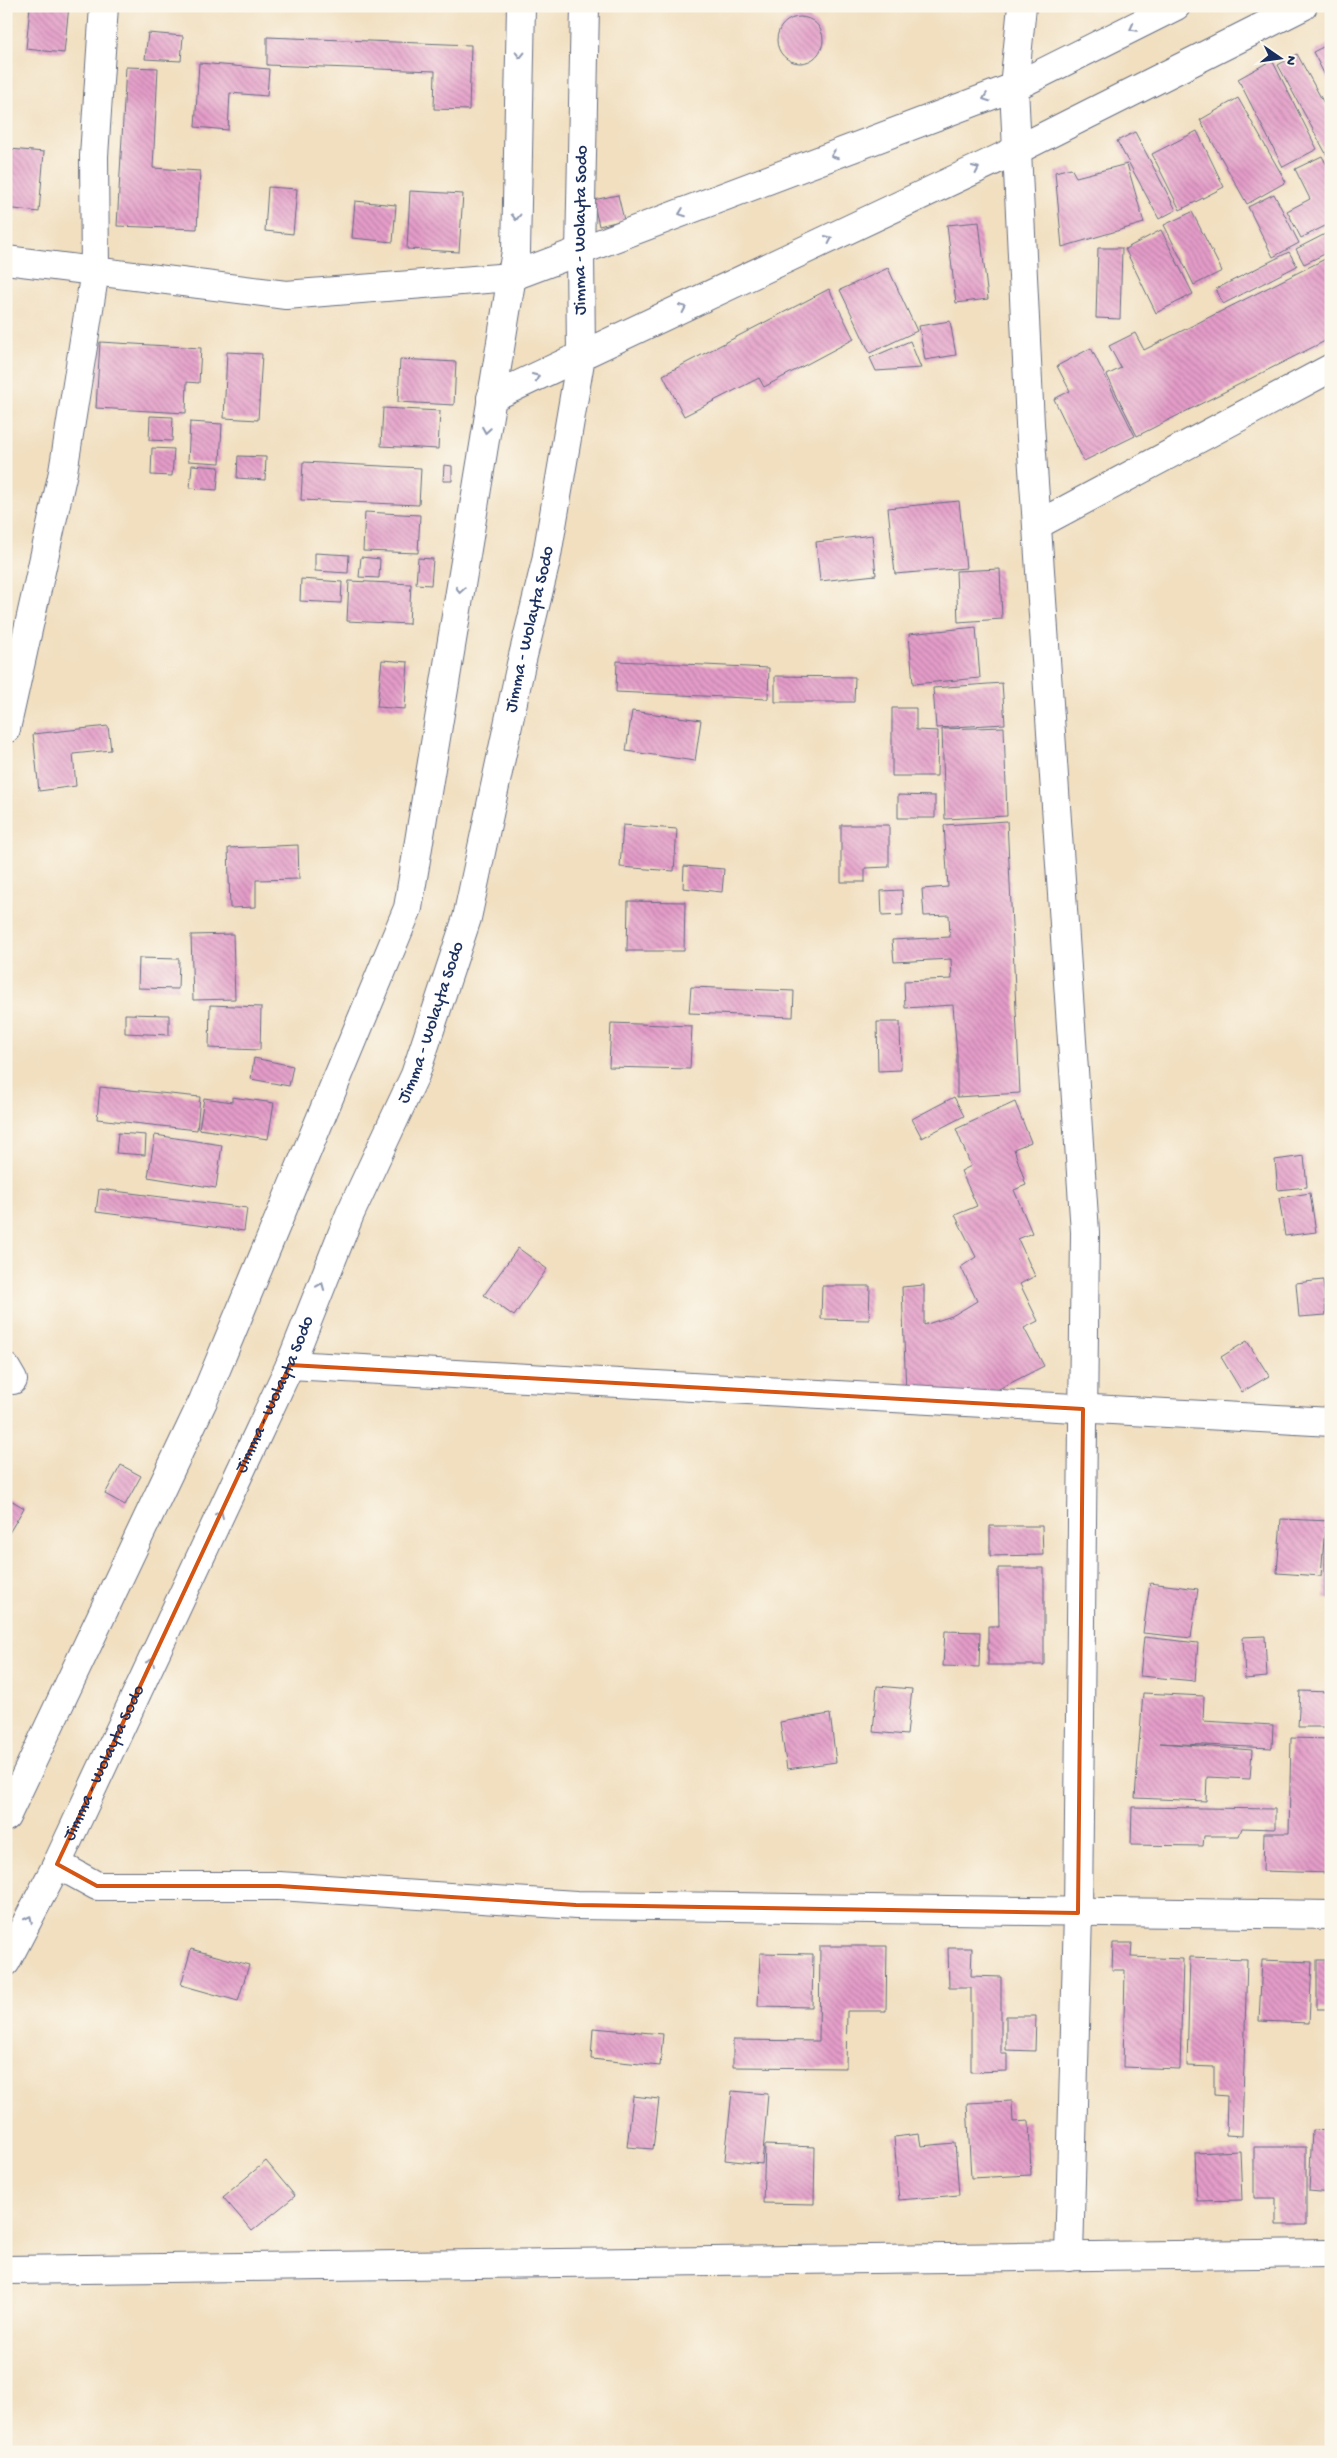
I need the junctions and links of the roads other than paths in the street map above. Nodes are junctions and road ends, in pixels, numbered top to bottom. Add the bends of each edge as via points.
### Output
1 (104, 6) edge
2 (521, 6) edge
3 (585, 6) edge
4 (1022, 6) edge
5 (1176, 6) edge
6 (1303, 6) edge
7 (1014, 87) junction
8 (1019, 149) junction
9 (580, 252) junction
10 (6, 260) edge
11 (95, 271) junction
12 (511, 277) junction
13 (581, 356) junction
14 (1331, 368) edge
15 (491, 398) junction
16 (1037, 525) junction
17 (30, 624) junction
18 (6, 646) edge
19 (6, 729) edge
20 (290, 1365) junction
21 (1083, 1409) junction
22 (1331, 1422) edge
23 (6, 1817) edge
24 (57, 1864) junction
25 (1078, 1913) junction
26 (1331, 1915) edge
27 (6, 1962) edge
28 (1331, 2253) edge
29 (1069, 2256) junction
30 (6, 2270) edge

1 - 11 main road via 94,156
2 -> 12 main road via 516,250
3 - 9 main road, Jimma - Wolayta Sodo
4 - 7 main road
5 -> 7 main road
6 - 8 main road
7 - 8 main road
7 -> 9 main road
13 -> 8 main road
8 - 16 main road via 1029,414
9 - 12 main road
9 - 13 main road, Jimma - Wolayta Sodo
10 - 11 main road
11 - 12 main road via 286,295
11 - 17 main road via 63,472
12 - 15 main road
15 -> 13 main road
20 -> 13 main road, Jimma - Wolayta Sodo via 350,1214 416,1075 466,918 546,561
14 - 16 main road
15 -> 23 main road via 408,908 204,1401
16 - 21 main road via 1085,1232
17 - 18 main road
17 - 19 main road
20 - 21 main road
24 -> 20 main road, Jimma - Wolayta Sodo
21 - 22 main road
21 - 25 main road
24 - 25 main road via 96,1886 279,1886 576,1905
27 -> 24 main road, Jimma - Wolayta Sodo
25 - 26 main road
25 - 29 main road
28 - 29 main road
29 - 30 main road

